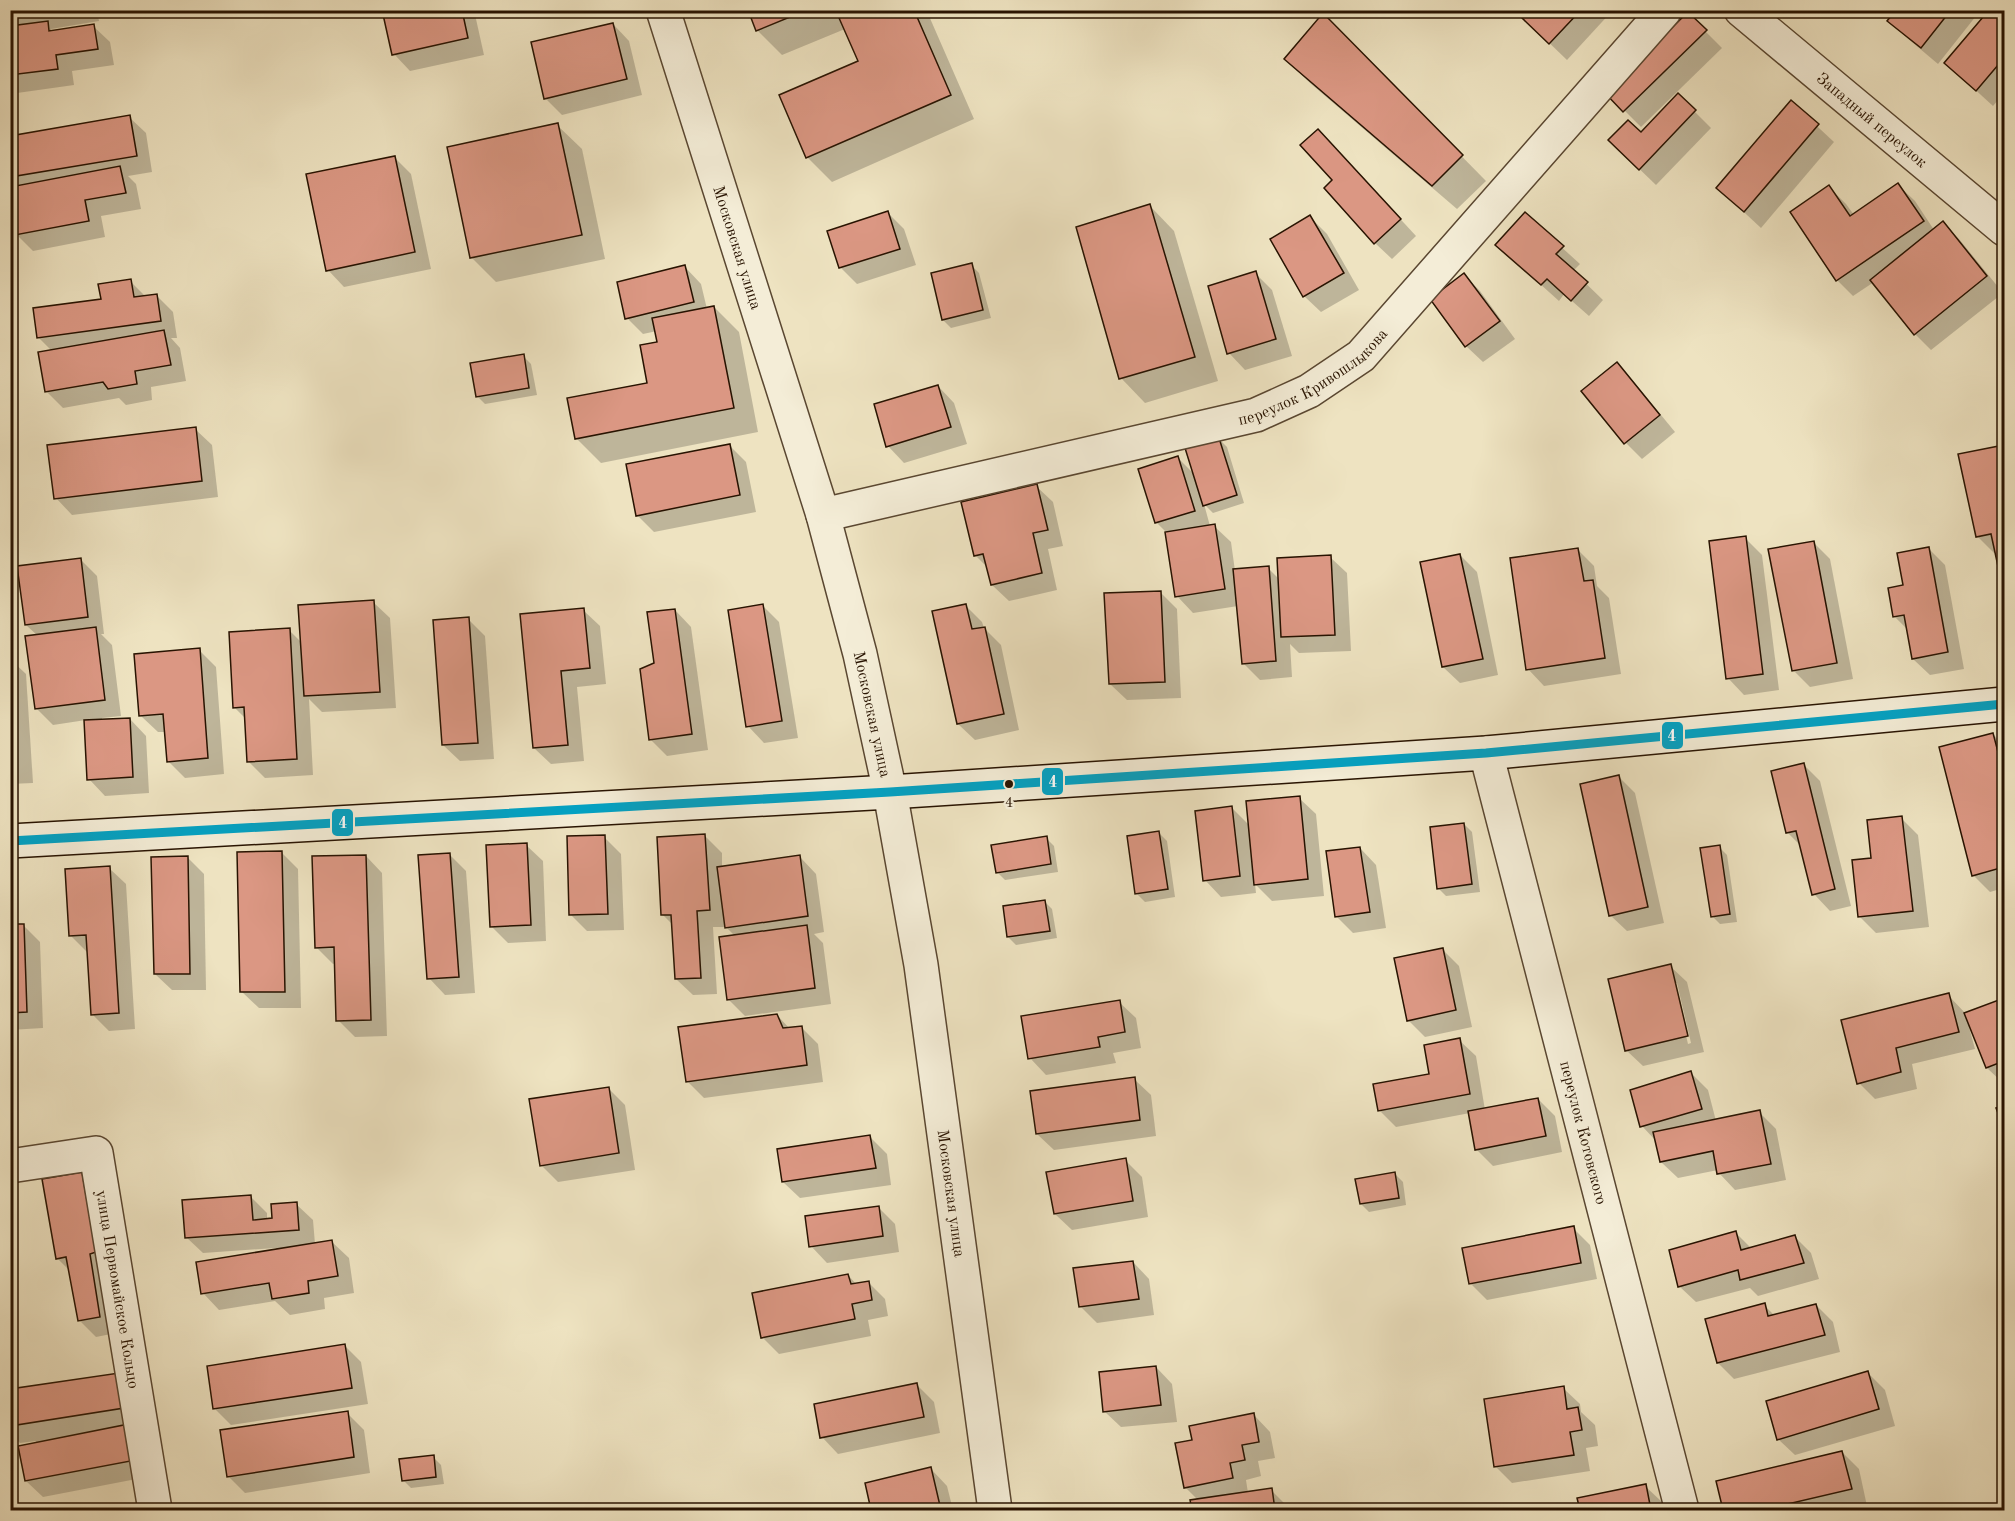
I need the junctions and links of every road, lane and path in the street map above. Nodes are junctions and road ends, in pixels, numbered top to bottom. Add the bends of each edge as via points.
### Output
1 (663, 10) edge
2 (1665, 10) edge
3 (1741, 10) edge
4 (2004, 229) edge
5 (823, 515) junction
6 (2004, 704) edge
7 (1486, 753) junction
8 (890, 792) junction
9 (10, 841) edge
10 (10, 1166) edge
11 (155, 1510) edge
12 (995, 1510) edge
13 (1682, 1510) edge

1 - 5 street, Московская улица
2 - 5 street, переулок Кривошлыкова via 1361,356 1309,391 1256,415
3 - 4 street, Западный переулок
5 - 8 street, Московская улица via 860,654
6 - 7 street
7 - 8 street
7 - 13 street, переулок Котовского
8 - 9 street
8 - 12 street, Московская улица via 921,965
10 - 11 street, улица Первомайское Кольцо via 96,1152

